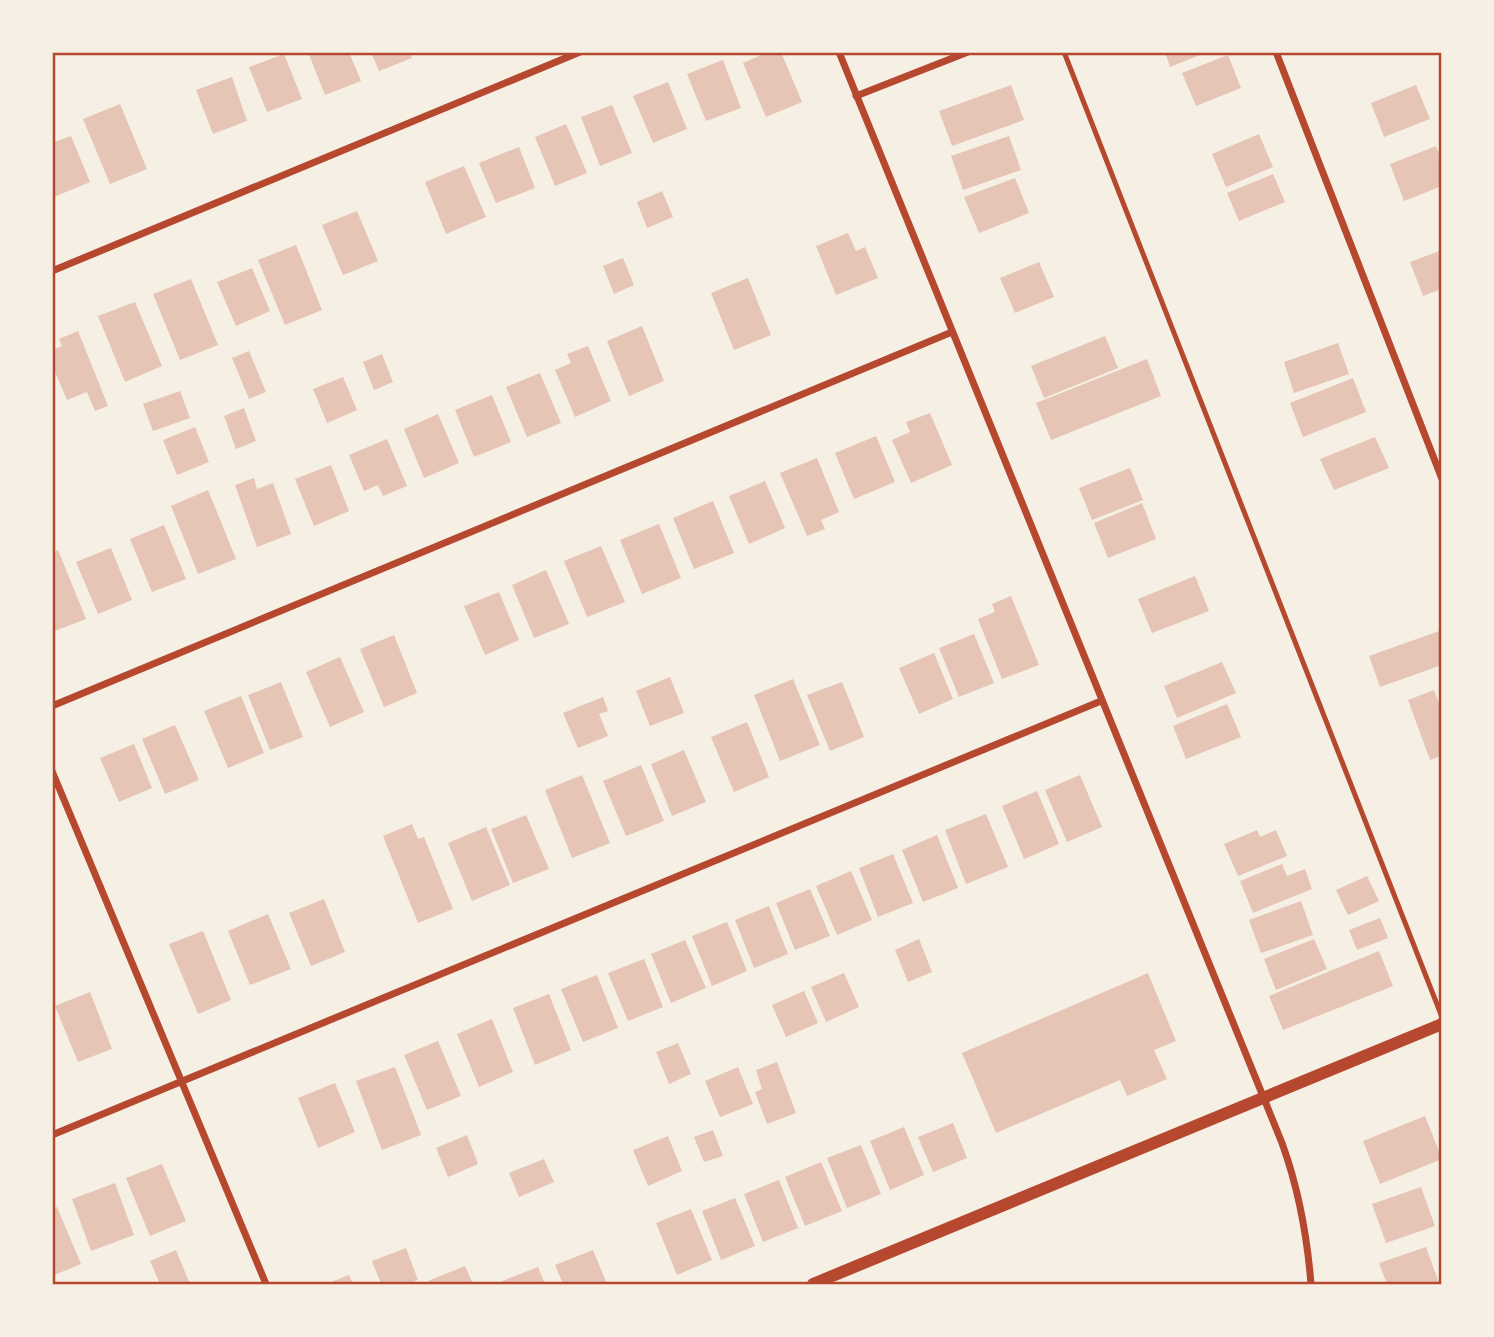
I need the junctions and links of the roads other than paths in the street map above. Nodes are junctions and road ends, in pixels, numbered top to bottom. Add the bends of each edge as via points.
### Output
1 (580, 52) edge
2 (839, 52) edge
3 (968, 52) edge
4 (1064, 52) edge
5 (1276, 52) edge
6 (856, 96) junction
7 (52, 271) edge
8 (953, 332) junction
9 (1441, 479) edge
10 (1101, 701) junction
11 (52, 706) edge
12 (52, 771) edge
13 (1441, 1017) edge
14 (1441, 1024) edge
15 (181, 1082) junction
16 (1265, 1098) junction
17 (52, 1135) edge
18 (266, 1284) edge
19 (813, 1284) edge
20 (1311, 1284) edge

1 - 7 street
2 - 6 street
3 - 6 street
4 - 13 lane
5 - 9 street
6 - 8 street
8 - 10 street
8 - 11 street
10 - 15 street
10 - 16 street
12 - 15 street
14 - 16 street
15 - 17 street
15 - 18 street
16 - 19 street
16 - 20 street via 1298,1187

